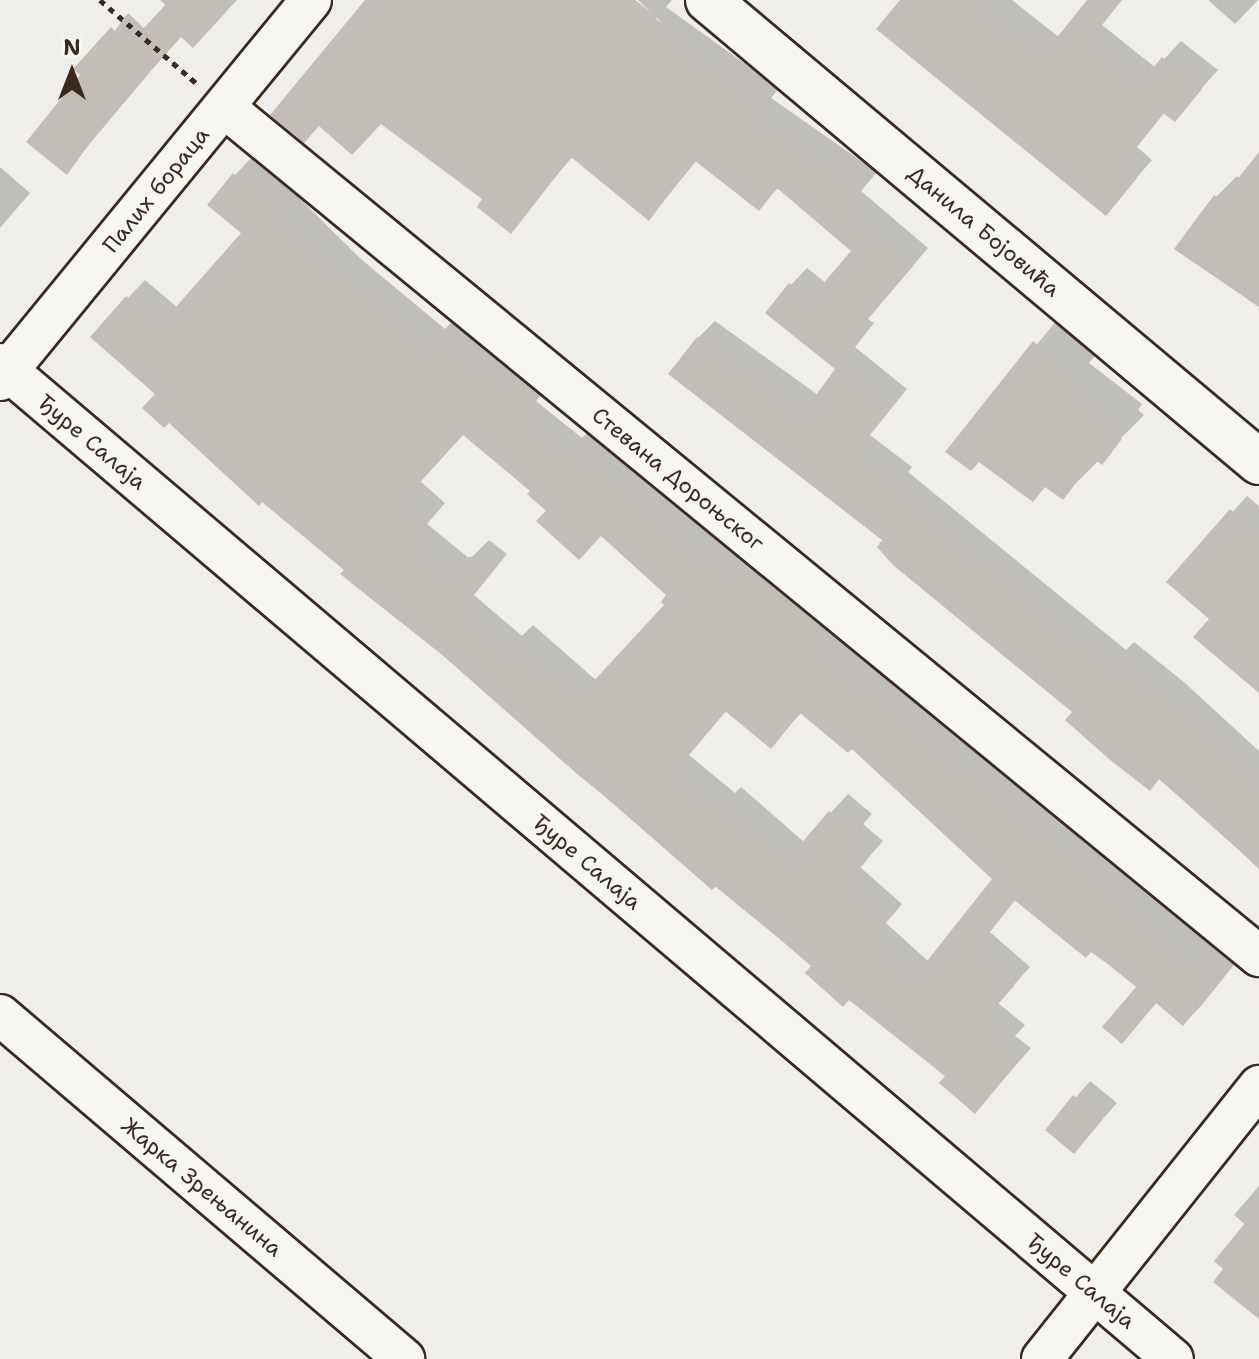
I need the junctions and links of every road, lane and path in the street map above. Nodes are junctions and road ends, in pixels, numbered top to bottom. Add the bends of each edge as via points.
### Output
1 (100, 0) edge
2 (311, 0) edge
3 (708, 0) edge
4 (224, 107) junction
5 (3, 372) edge
6 (1259, 462) edge
7 (1259, 956) edge
8 (0, 1015) edge
9 (1259, 1086) edge
10 (1093, 1291) junction
11 (404, 1359) edge
12 (1042, 1359) edge
13 (1173, 1359) edge

1 - 4 path
2 - 4 street, Палих бораца
3 - 6 main road, Данила Бојовића
4 - 5 street, Палих бораца
4 - 7 street, Стевана Дороњског
5 - 10 street, Ђуре Салаја
8 - 11 street, Жарка Зрењанина
9 - 10 street
10 - 12 street
10 - 13 street, Ђуре Салаја

